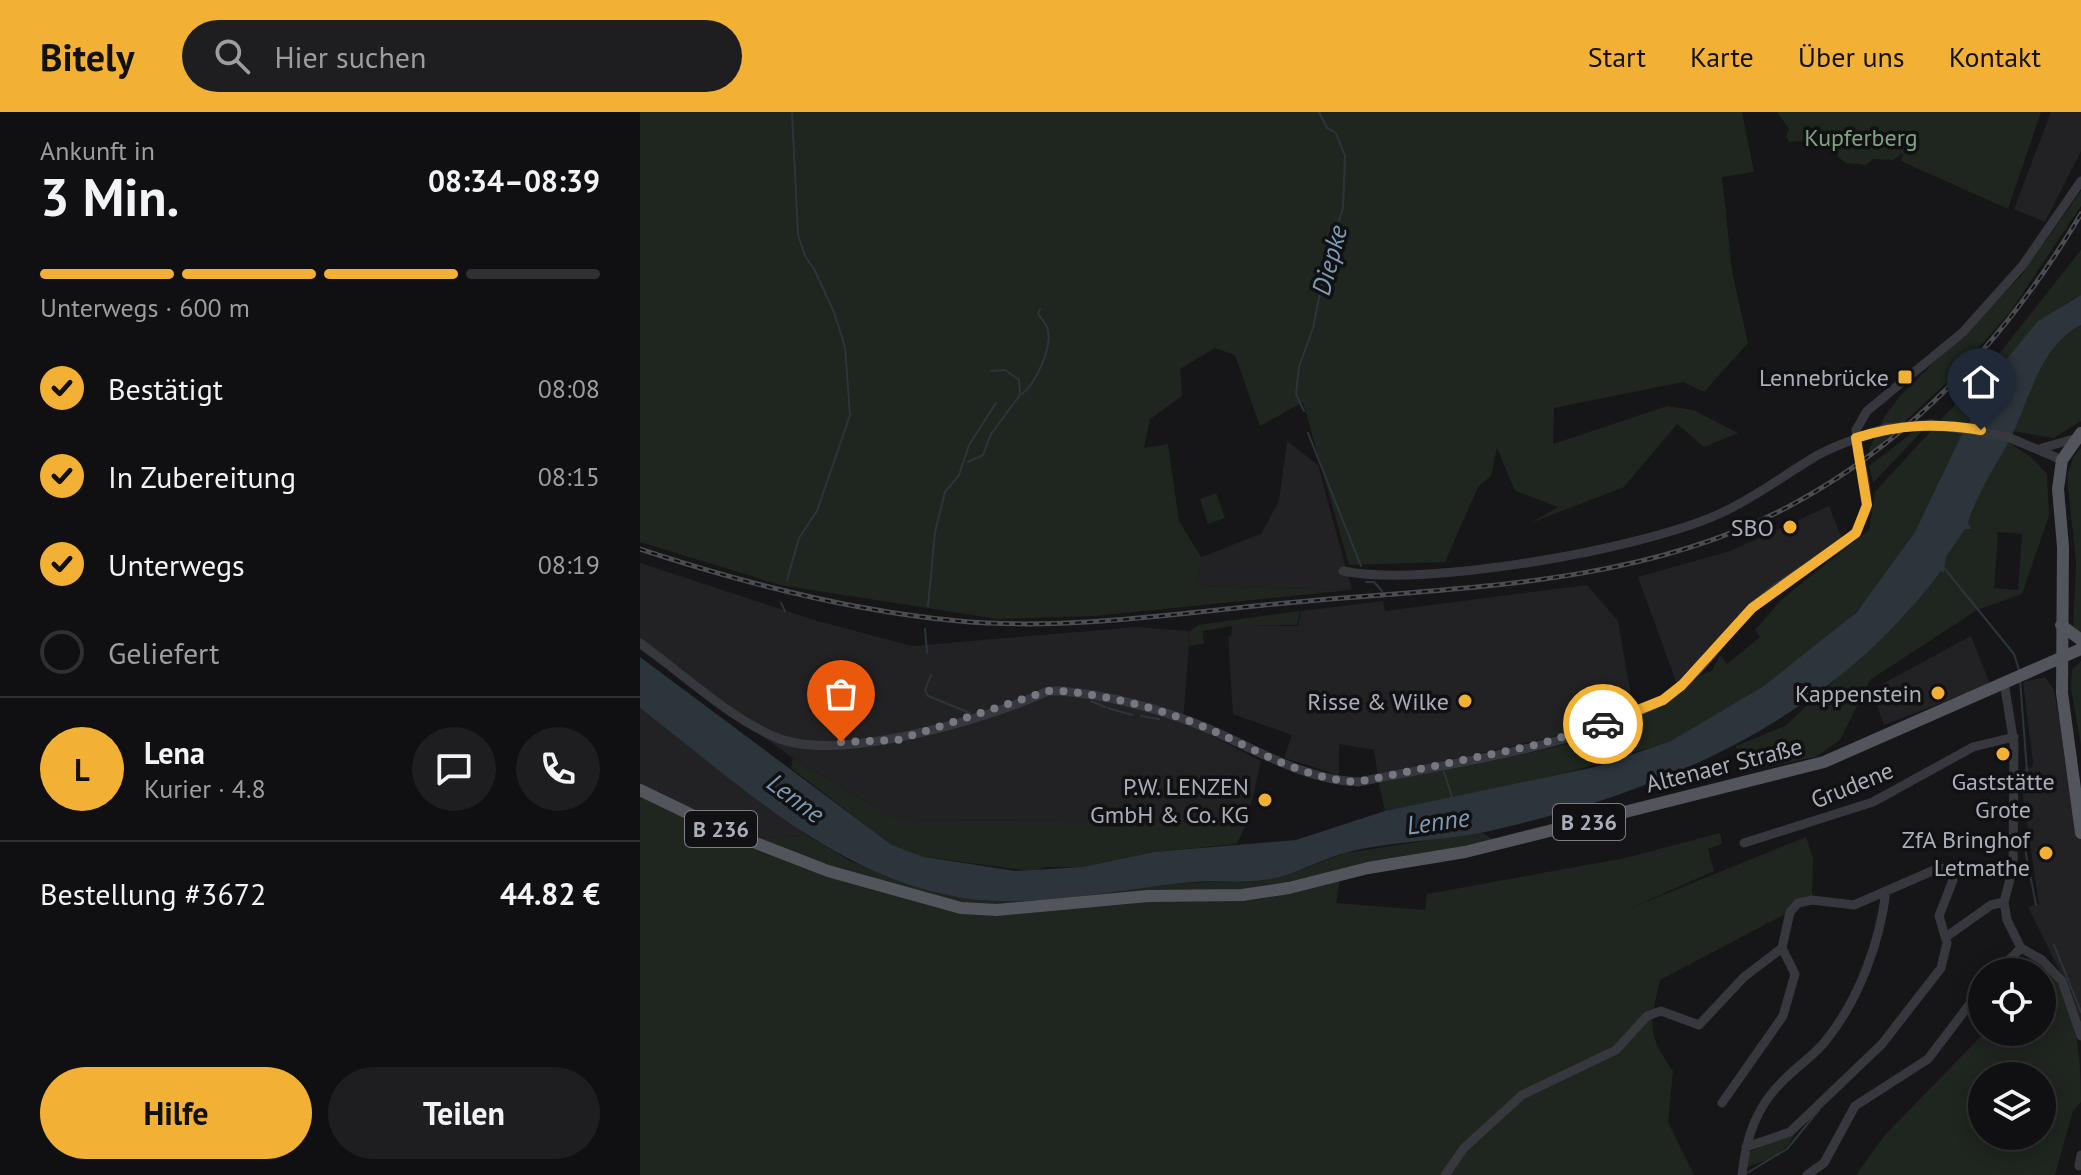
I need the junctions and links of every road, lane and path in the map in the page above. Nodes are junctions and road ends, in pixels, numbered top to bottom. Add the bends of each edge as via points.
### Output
1 (2081, 181) edge
2 (1867, 411) junction
3 (1886, 428) junction
4 (2078, 436) edge
5 (1856, 438) junction
6 (2035, 447) junction
7 (2062, 460) junction
8 (1343, 571) dead end
9 (2061, 625) junction
10 (2081, 640) edge
11 (640, 643) edge
12 (2081, 649) edge
13 (2061, 658) junction
14 (2019, 676) junction
15 (2062, 693) junction
16 (2014, 737) junction
17 (640, 790) edge
18 (2081, 833) edge
19 (1744, 843) dead end
20 (1886, 891) junction
21 (2004, 902) junction
22 (1946, 937) junction
23 (1782, 948) junction
24 (2021, 948) junction
25 (2011, 958) edge
26 (1968, 1006) edge
27 (2081, 1036) edge
28 (1722, 1103) dead end
29 (1746, 1147) junction
30 (2081, 1155) edge
31 (2079, 1166) dead end
32 (1445, 1175) edge
33 (1742, 1175) edge
34 (1807, 1175) edge

1 - 2 street via 2047,234 1982,312
2 - 3 street via 1873,426
2 - 5 street
3 - 5 street
3 - 6 street, bridge via 1950,425
4 - 6 street via 2053,448
4 - 7 main road
5 - 8 street via 1718,515 1655,535 1461,570 1376,577
5 - 11 street, bridge via 1867,493 1856,533 1752,608 1692,676 1663,700 1540,744 1358,782 1330,779 1272,759 1171,715 1061,691 898,740 790,742 754,726
6 - 7 street
7 - 9 main road
9 - 10 main road
9 - 13 main road
9 - 14 main road via 2052,648
12 - 13 main road, Altenaer Straße
13 - 14 main road, Altenaer Straße / B 236
13 - 15 main road
14 - 15 main road via 2053,680
14 - 16 street via 2010,703
14 - 17 main road, Altenaer Straße / B 236 via 1824,762 1478,849 1242,895 1148,896 983,910 929,902 725,831
15 - 18 main road
16 - 19 street, Grudene via 1973,747 1873,802
16 - 21 street via 2013,868
20 - 22 street via 1939,868 1950,870 1953,880 1939,916
20 - 23 street via 1854,905 1798,903 1790,912
20 - 29 street via 1873,946 1850,1005 1826,1042 1771,1094 1755,1118
21 - 22 street via 1991,905
21 - 24 street
22 - 29 street via 1941,968 1866,1061 1790,1132
23 - 28 street via 1795,974 1783,1016
23 - 32 street via 1744,977 1698,1029 1661,1011 1647,1016 1616,1050 1522,1095 1464,1148
24 - 25 street
24 - 27 street via 2062,981
26 - 34 street via 1928,1059 1855,1106 1824,1163
29 - 33 street
30 - 31 street

